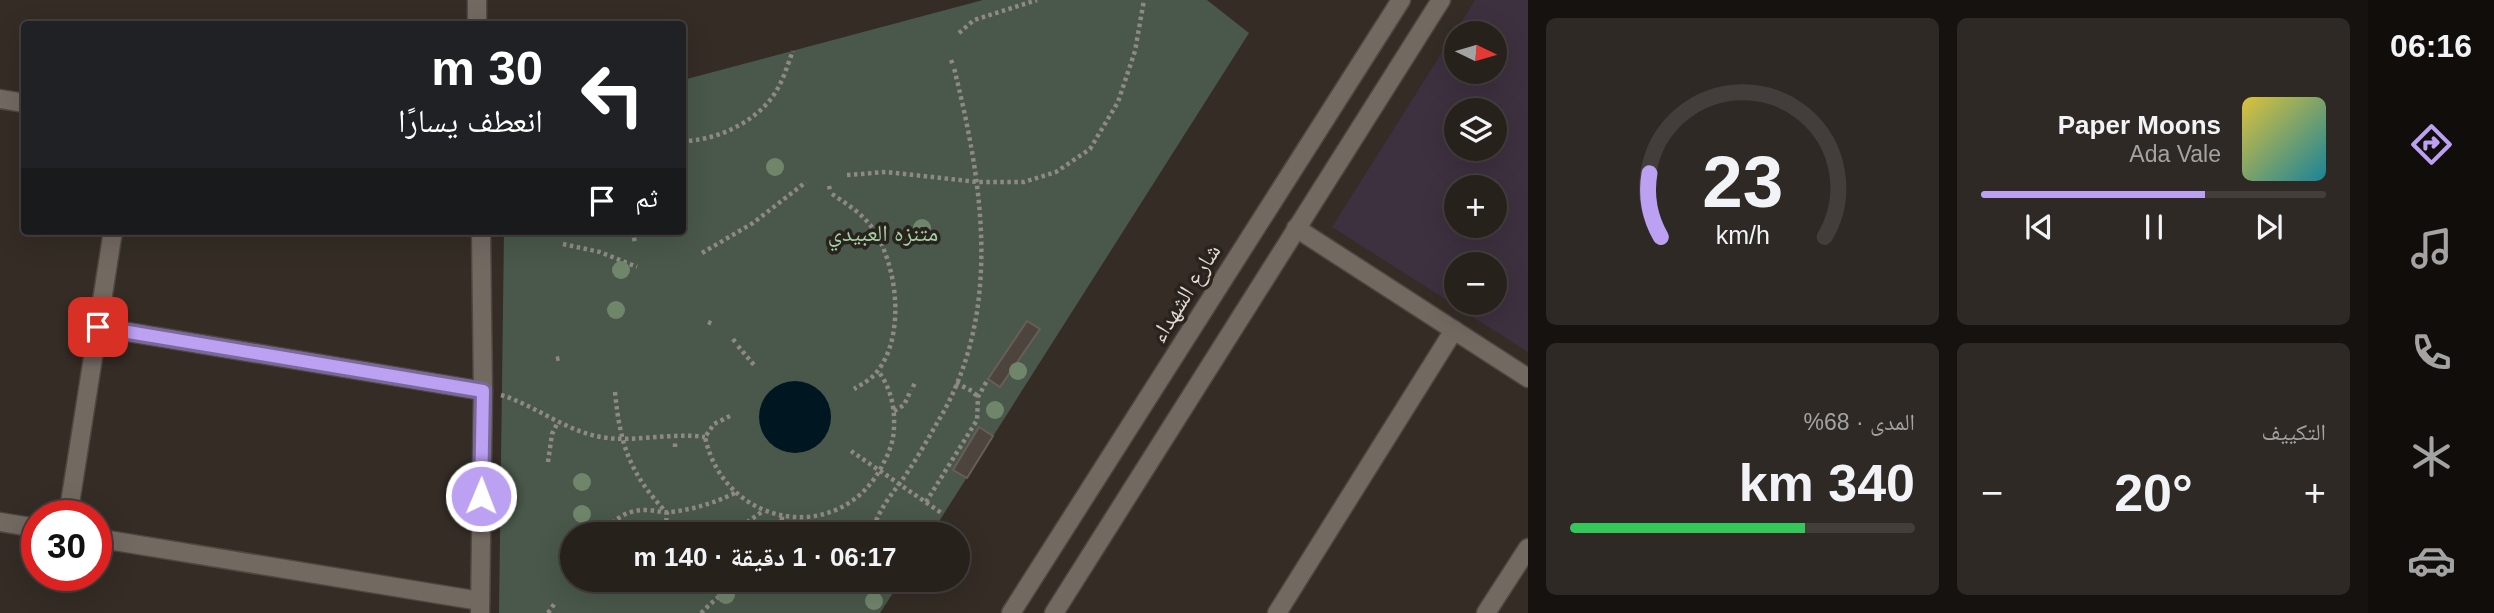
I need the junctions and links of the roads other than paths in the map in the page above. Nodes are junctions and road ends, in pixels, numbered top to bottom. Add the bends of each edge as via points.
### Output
1 (477, 0) edge
2 (1401, 0) edge
3 (1441, 0) edge
4 (477, 21) edge
5 (0, 99) edge
6 (21, 102) edge
7 (1296, 228) junction
8 (112, 235) edge
9 (481, 235) edge
10 (98, 327) junction
11 (1454, 330) junction
12 (1528, 378) edge
13 (483, 391) junction
14 (71, 500) edge
15 (0, 522) edge
16 (21, 525) edge
17 (112, 541) edge
18 (1528, 548) edge
19 (480, 607) edge
20 (1011, 613) edge
21 (1054, 613) edge
22 (1277, 613) edge
23 (1486, 613) edge

1 - 4 street
2 - 20 street, شارع الشهداء
3 - 7 street
5 - 6 street
7 - 11 street
7 - 21 street
8 - 10 street
9 - 13 street
10 - 13 street
10 - 14 street
11 - 12 street
11 - 22 street
13 - 19 street
15 - 16 street
17 - 19 street
18 - 23 street

